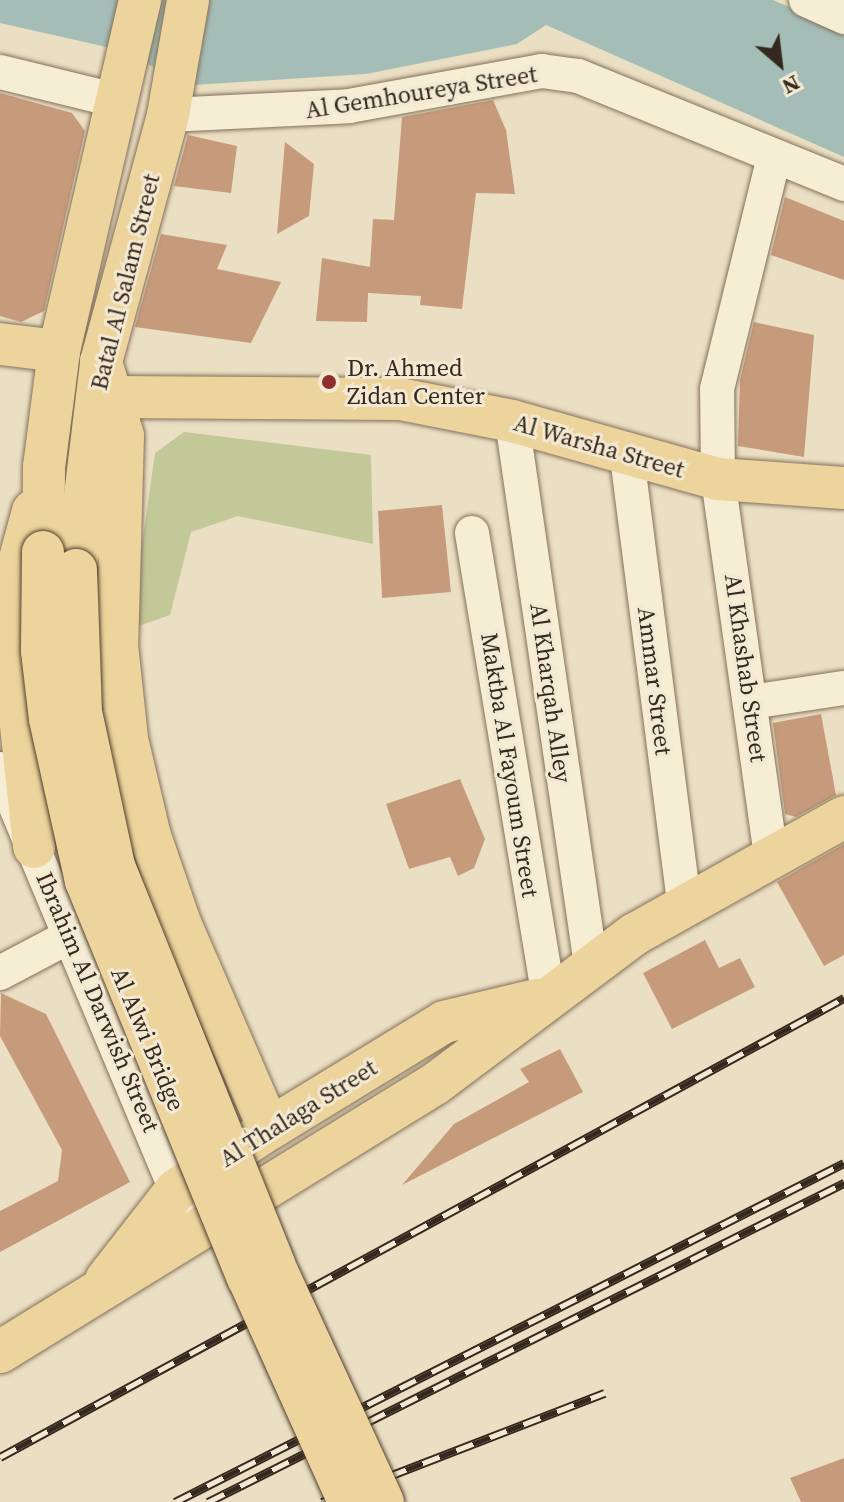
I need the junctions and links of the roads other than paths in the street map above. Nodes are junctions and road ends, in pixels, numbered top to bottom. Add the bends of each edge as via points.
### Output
1 (140, 0) edge
2 (188, 0) edge
3 (806, 0) edge
4 (844, 17) edge
5 (0, 72) edge
6 (122, 92) junction
7 (170, 103) junction
8 (774, 157) junction
9 (844, 184) edge
10 (0, 344) edge
11 (59, 351) junction
12 (108, 379) junction
13 (512, 421) junction
14 (627, 457) junction
15 (44, 467) junction
16 (718, 479) junction
17 (844, 488) edge
18 (472, 533) dead end
19 (60, 561) junction
20 (844, 688) edge
21 (751, 702) junction
22 (0, 769) edge
23 (844, 817) edge
24 (34, 847) junction
25 (771, 856) junction
26 (684, 904) junction
27 (68, 937) junction
28 (591, 965) junction
29 (0, 973) edge
30 (549, 997) junction
31 (269, 1129) junction
32 (176, 1190) junction
33 (195, 1236) junction
34 (93, 1297) junction
35 (0, 1352) edge
36 (349, 1502) edge
37 (383, 1502) edge

1 - 6 main road, Batal Al Salam Street
2 - 7 main road, Batal Al Salam Street
3 - 4 street
5 - 6 street
6 - 11 main road, Batal Al Salam Street
7 - 8 street, Al Gemhoureya Street via 349,106 542,71 578,76
7 - 12 main road, Batal Al Salam Street
8 - 9 street, Al Gemhoureya Street
8 - 16 street, Al Khashab Street via 730,316 717,389
10 - 11 main road
11 - 15 main road, Batal Al Salam Street
12 - 13 main road, Al Warsha Street via 400,399
12 - 19 main road, Batal Al Salam Street
12 - 31 main road via 124,457 117,645 127,739 150,836 180,923
13 - 14 main road, Al Warsha Street
13 - 28 street, Al Kharqah Alley
14 - 16 main road, Al Warsha Street
14 - 26 street, Ammar Street
15 - 19 main road, Batal Al Salam Street
15 - 24 main road via 15,577 12,643
16 - 17 main road, Al Warsha Street
16 - 21 street, Al Khashab Street
18 - 30 street, Maktba Al Fayoum Street
19 - 36 main road, Al Alwi Bridge, bridge via 42,651 50,719 86,881 241,1263
19 - 37 main road, Al Alwi Bridge, bridge via 81,712 114,866 268,1250
20 - 21 street
21 - 25 street, Al Khashab Street
22 - 24 street, Ibrahim Al Darwish Street
23 - 25 main road, Al Thalaga Street
24 - 27 street, Ibrahim Al Darwish Street
25 - 26 main road, Al Thalaga Street
26 - 28 main road, Al Thalaga Street
27 - 29 street
27 - 32 street, Ibrahim Al Darwish Street
28 - 30 main road, Al Thalaga Street
30 - 31 main road, Al Thalaga Street via 444,1022
30 - 33 main road, Al Thalaga Street via 435,1084
31 - 32 main road, Al Thalaga Street
32 - 33 street, Ibrahim Al Darwish Street
32 - 34 main road, Al Thalaga Street
33 - 34 main road, Al Thalaga Street
34 - 35 main road, Al Thalaga Street

